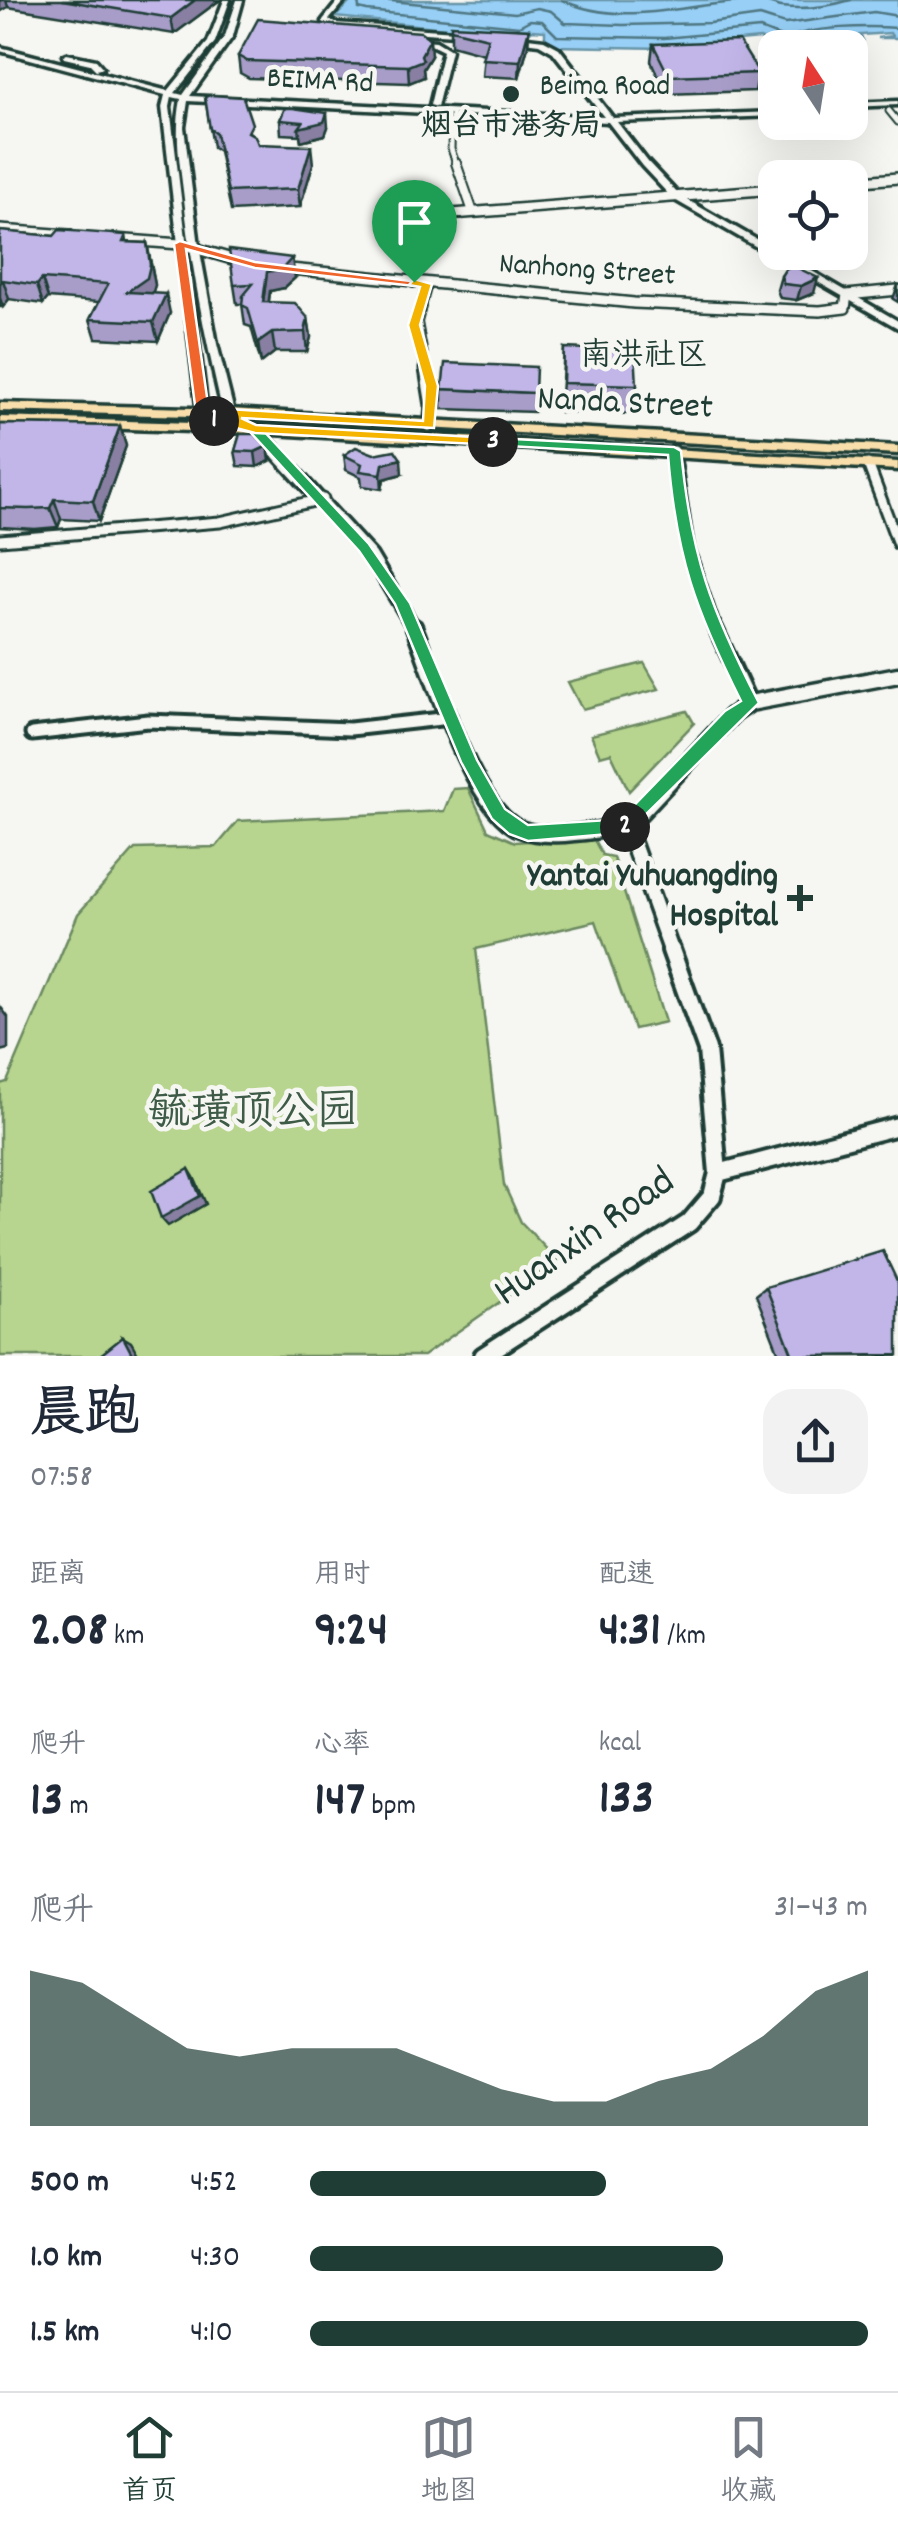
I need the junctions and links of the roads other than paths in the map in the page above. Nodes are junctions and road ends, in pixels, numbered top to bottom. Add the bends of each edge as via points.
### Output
1 (227, 0) edge
2 (240, 0) edge
3 (343, 0) edge
4 (233, 28) junction
5 (246, 29) dead end
6 (476, 34) edge
7 (494, 36) edge
8 (380, 39) edge
9 (0, 46) edge
10 (68, 56) dead end
11 (99, 68) junction
12 (171, 93) junction
13 (187, 95) junction
14 (434, 105) junction
15 (868, 108) edge
16 (895, 108) edge
17 (758, 112) edge
18 (452, 114) junction
19 (608, 117) junction
20 (898, 122) edge
21 (897, 179) edge
22 (868, 181) edge
23 (758, 190) edge
24 (676, 197) junction
25 (473, 212) junction
26 (438, 216) joint
27 (0, 230) edge
28 (90, 237) edge
29 (108, 238) edge
30 (180, 244) junction
31 (195, 248) junction
32 (255, 265) edge
33 (274, 267) edge
34 (414, 282) junction
35 (427, 284) junction
36 (898, 290) edge
37 (847, 296) junction
38 (898, 325) edge
39 (200, 390) junction
40 (0, 407) edge
41 (155, 412) junction
42 (202, 413) junction
43 (228, 413) junction
44 (0, 421) edge
45 (429, 426) junction
46 (255, 429) junction
47 (898, 450) edge
48 (674, 451) junction
49 (868, 464) junction
50 (898, 466) edge
51 (323, 499) junction
52 (0, 540) edge
53 (898, 544) edge
54 (898, 672) edge
55 (750, 703) junction
56 (450, 718) junction
57 (32, 734) dead end
58 (627, 827) junction
59 (898, 1126) edge
60 (718, 1173) junction
61 (483, 1356) edge

1 - 12 main road via 211,42
2 - 4 main road
3 - 6 main road via 325,22
4 - 5 main road
4 - 13 main road
7 - 19 main road via 554,47
8 - 14 main road via 447,50
9 - 11 main road
9 - 12 main road
10 - 11 main road
11 - 12 main road
12 - 13 main road
12 - 30 main road
13 - 14 main road, BEIMA Rd
13 - 18 main road, BEIMA Rd
13 - 31 main road via 180,132
14 - 19 main road, Beima Road
15 - 16 main road
16 - 20 street
17 - 19 main road, Beima Road
18 - 19 main road, Beima Road
18 - 25 street via 451,149
19 - 24 main road
21 - 22 street
23 - 24 street
24 - 25 street
24 - 37 main road
25 - 26 street
26 - 34 street
27 - 28 street
29 - 30 street
30 - 31 street
30 - 39 main road
31 - 32 street
31 - 43 main road
33 - 34 street, Nanhong Street
34 - 35 street, Nanhong Street
35 - 37 street, Nanhong Street via 634,303 820,310 846,308
35 - 45 street via 414,325 431,386
36 - 37 street
37 - 38 main road
39 - 41 main road via 186,405
39 - 42 main road
40 - 41 main road
41 - 42 main road
42 - 43 main road, Nanda Street
42 - 46 main road
43 - 45 main road, Nanda Street
43 - 46 main road
44 - 46 main road, Nanda Street
45 - 47 main road, Nanda Street
46 - 48 main road, Nanda Street
46 - 51 street
48 - 49 main road, Nanda Street
48 - 55 street via 692,572
49 - 50 main road, Nanda Street
49 - 53 street
51 - 52 street via 220,522
51 - 56 street via 402,603
54 - 55 street
55 - 58 street
56 - 57 street via 350,729 148,721
56 - 58 street via 488,797 516,828 528,833
58 - 60 street via 708,1050
59 - 60 street
60 - 61 street, Huanxin Road via 712,1196 690,1223

